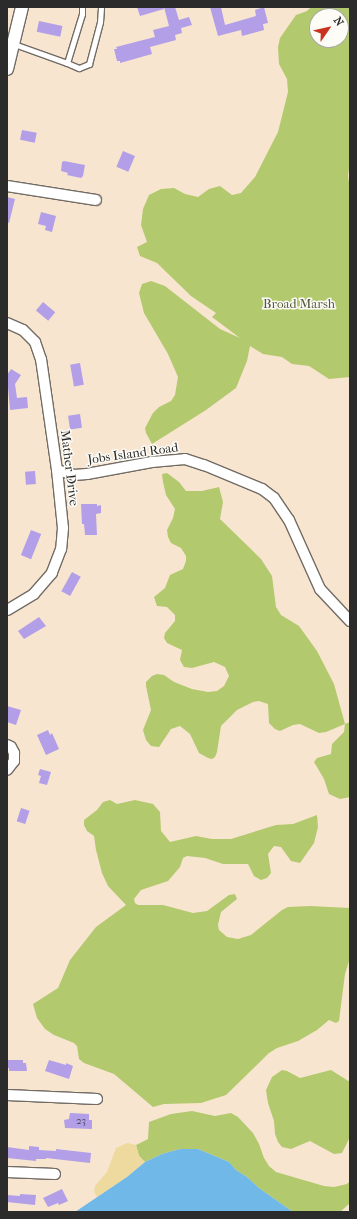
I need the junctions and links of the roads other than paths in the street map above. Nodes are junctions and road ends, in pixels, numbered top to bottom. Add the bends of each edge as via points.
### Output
1 (22, 7) edge
2 (82, 7) edge
3 (101, 7) edge
4 (10, 43) edge
5 (67, 63) junction
6 (7, 69) edge
7 (7, 186) edge
8 (96, 200) dead end
9 (7, 323) edge
10 (57, 470) junction
11 (7, 610) edge
12 (350, 621) edge
13 (7, 746) edge
14 (7, 770) edge
15 (7, 1095) edge
16 (97, 1099) dead end
17 (7, 1172) edge
18 (55, 1174) dead end

1 - 4 street
2 - 5 lane
3 - 5 lane via 100,22 89,64 79,68
4 - 5 lane
4 - 6 street
7 - 8 street
9 - 10 street, Mather Drive via 24,330 35,342 41,359
10 - 11 street, Mather Drive via 63,528 61,549 52,573 34,594
10 - 12 street, Jobs Island Road via 74,475 87,474 152,462 185,459 262,489 274,498 289,520 320,589
13 - 14 street via 11,747 14,757
15 - 16 street
17 - 18 street

